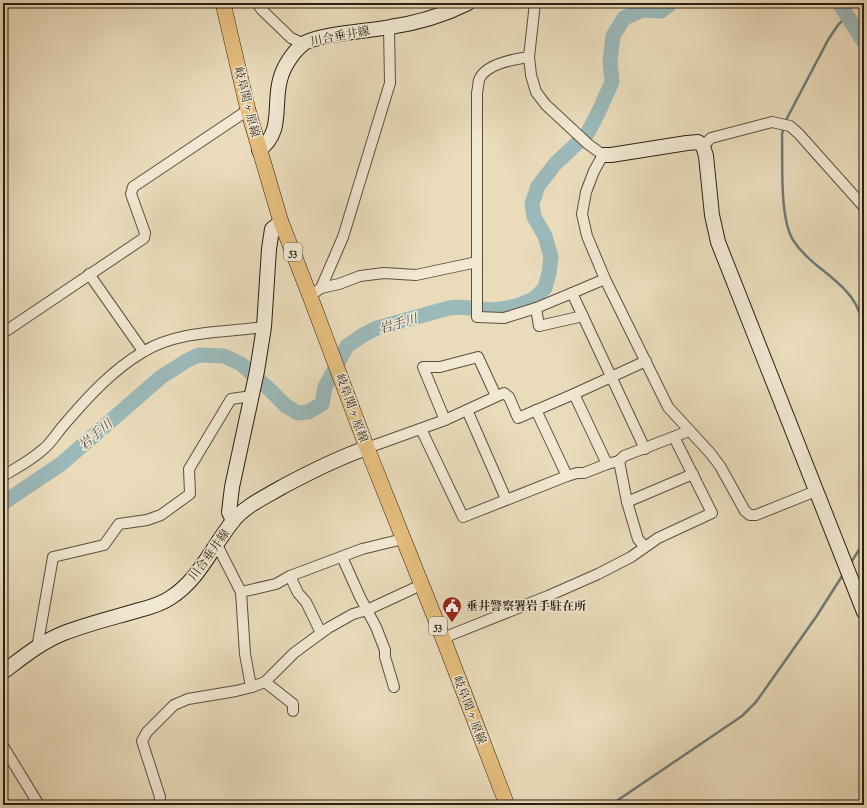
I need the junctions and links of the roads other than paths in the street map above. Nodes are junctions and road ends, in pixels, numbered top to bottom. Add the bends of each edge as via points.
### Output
1 (223, 3) edge
2 (257, 3) edge
3 (468, 3) edge
4 (535, 3) edge
5 (390, 28) junction
6 (304, 44) junction
7 (529, 57) junction
8 (248, 110) junction
9 (704, 146) junction
10 (259, 150) junction
11 (603, 155) junction
12 (864, 207) edge
13 (281, 222) junction
14 (477, 262) junction
15 (89, 274) junction
16 (605, 278) junction
17 (316, 292) junction
18 (572, 293) junction
19 (536, 308) junction
20 (583, 316) junction
21 (264, 327) junction
22 (3, 333) edge
23 (143, 351) junction
24 (646, 361) junction
25 (612, 377) junction
26 (253, 394) junction
27 (574, 394) junction
28 (496, 396) junction
29 (467, 410) junction
30 (536, 410) junction
31 (445, 420) junction
32 (421, 428) junction
33 (689, 431) junction
34 (674, 438) junction
35 (367, 448) junction
36 (645, 449) junction
37 (619, 461) junction
38 (607, 464) junction
39 (693, 474) junction
40 (3, 476) edge
41 (567, 476) junction
42 (816, 492) junction
43 (506, 500) junction
44 (627, 502) junction
45 (233, 521) junction
46 (403, 539) junction
47 (216, 545) junction
48 (644, 546) junction
49 (342, 557) junction
50 (290, 576) junction
51 (421, 585) junction
52 (241, 592) junction
53 (367, 610) junction
54 (864, 612) edge
55 (321, 633) junction
56 (443, 638) junction
57 (37, 648) junction
58 (3, 672) edge
59 (265, 682) junction
60 (252, 687) junction
61 (394, 687) dead end
62 (293, 711) dead end
63 (3, 746) edge
64 (39, 805) edge
65 (159, 805) edge
66 (507, 805) edge

1 - 8 main road, 岐阜関ヶ原線 / 53
2 - 6 street via 291,38
3 - 5 street, 川合垂井線 via 440,15
4 - 7 street
5 - 6 street, 川合垂井線 via 328,36
5 - 17 street via 390,83 343,237
6 - 10 street, 川合垂井線 via 283,69 273,135
7 - 11 street via 530,75 536,92 546,105
7 - 14 street via 510,60 487,70 479,80
8 - 10 main road, 岐阜関ヶ原線 / 53
8 - 15 street via 133,187 131,194 145,233 144,238
9 - 11 street via 698,142
9 - 12 street via 711,138 772,122 785,124 799,134
9 - 42 street via 718,242
10 - 13 main road, 岐阜関ヶ原線 / 53
11 - 16 street via 586,192 582,214 587,236
13 - 17 main road, 岐阜関ヶ原線 / 53
13 - 21 street via 272,229
14 - 17 street via 416,275 384,273 360,276
14 - 19 street via 477,318 504,318
15 - 22 street
15 - 23 street
16 - 18 street
16 - 24 street
17 - 35 main road, 岐阜関ヶ原線 / 53 via 331,352
18 - 19 street
18 - 20 street
19 - 20 street via 539,326
20 - 25 street
21 - 23 street via 185,335
21 - 26 street
23 - 40 street via 114,373 42,451
24 - 25 street
24 - 33 street via 668,407
25 - 27 street
25 - 36 street
26 - 45 street via 232,487 229,512
26 - 57 street via 231,399 189,469 190,494 161,515 119,524 104,545 53,557
27 - 30 street
27 - 38 street
28 - 29 street
28 - 30 street via 504,393 509,397 518,418
28 - 31 street via 478,357 440,367 423,367
29 - 31 street
29 - 43 street
30 - 41 street
31 - 32 street
32 - 35 street
32 - 43 street via 463,517
33 - 34 street
33 - 42 street via 720,466 744,511 750,515
34 - 36 street
34 - 39 street
35 - 45 street, 川合垂井線 via 317,468 262,498
35 - 46 main road, 岐阜関ヶ原線 / 53
36 - 37 street via 624,456
37 - 38 street
37 - 44 street
38 - 41 street via 584,473
39 - 44 street
39 - 48 street via 712,513
41 - 43 street
42 - 54 street
44 - 48 street via 638,539
45 - 47 street, 川合垂井線
46 - 49 street via 362,549
46 - 51 main road, 岐阜関ヶ原線 / 53
47 - 52 street
47 - 57 street, 川合垂井線 via 199,571 170,599 65,632
48 - 56 street via 631,557 598,574
49 - 50 street
49 - 53 street
50 - 52 street via 276,584
50 - 55 street
51 - 53 street
51 - 56 main road, 岐阜関ヶ原線 / 53
52 - 60 street via 245,654
53 - 55 street via 353,614
53 - 61 street via 385,650
55 - 59 street via 294,653
56 - 66 main road, 岐阜関ヶ原線 / 53
57 - 58 street, 川合垂井線
59 - 60 street
59 - 62 street via 293,704
60 - 65 street via 188,699 174,705 147,732 142,741 160,797
63 - 64 street

